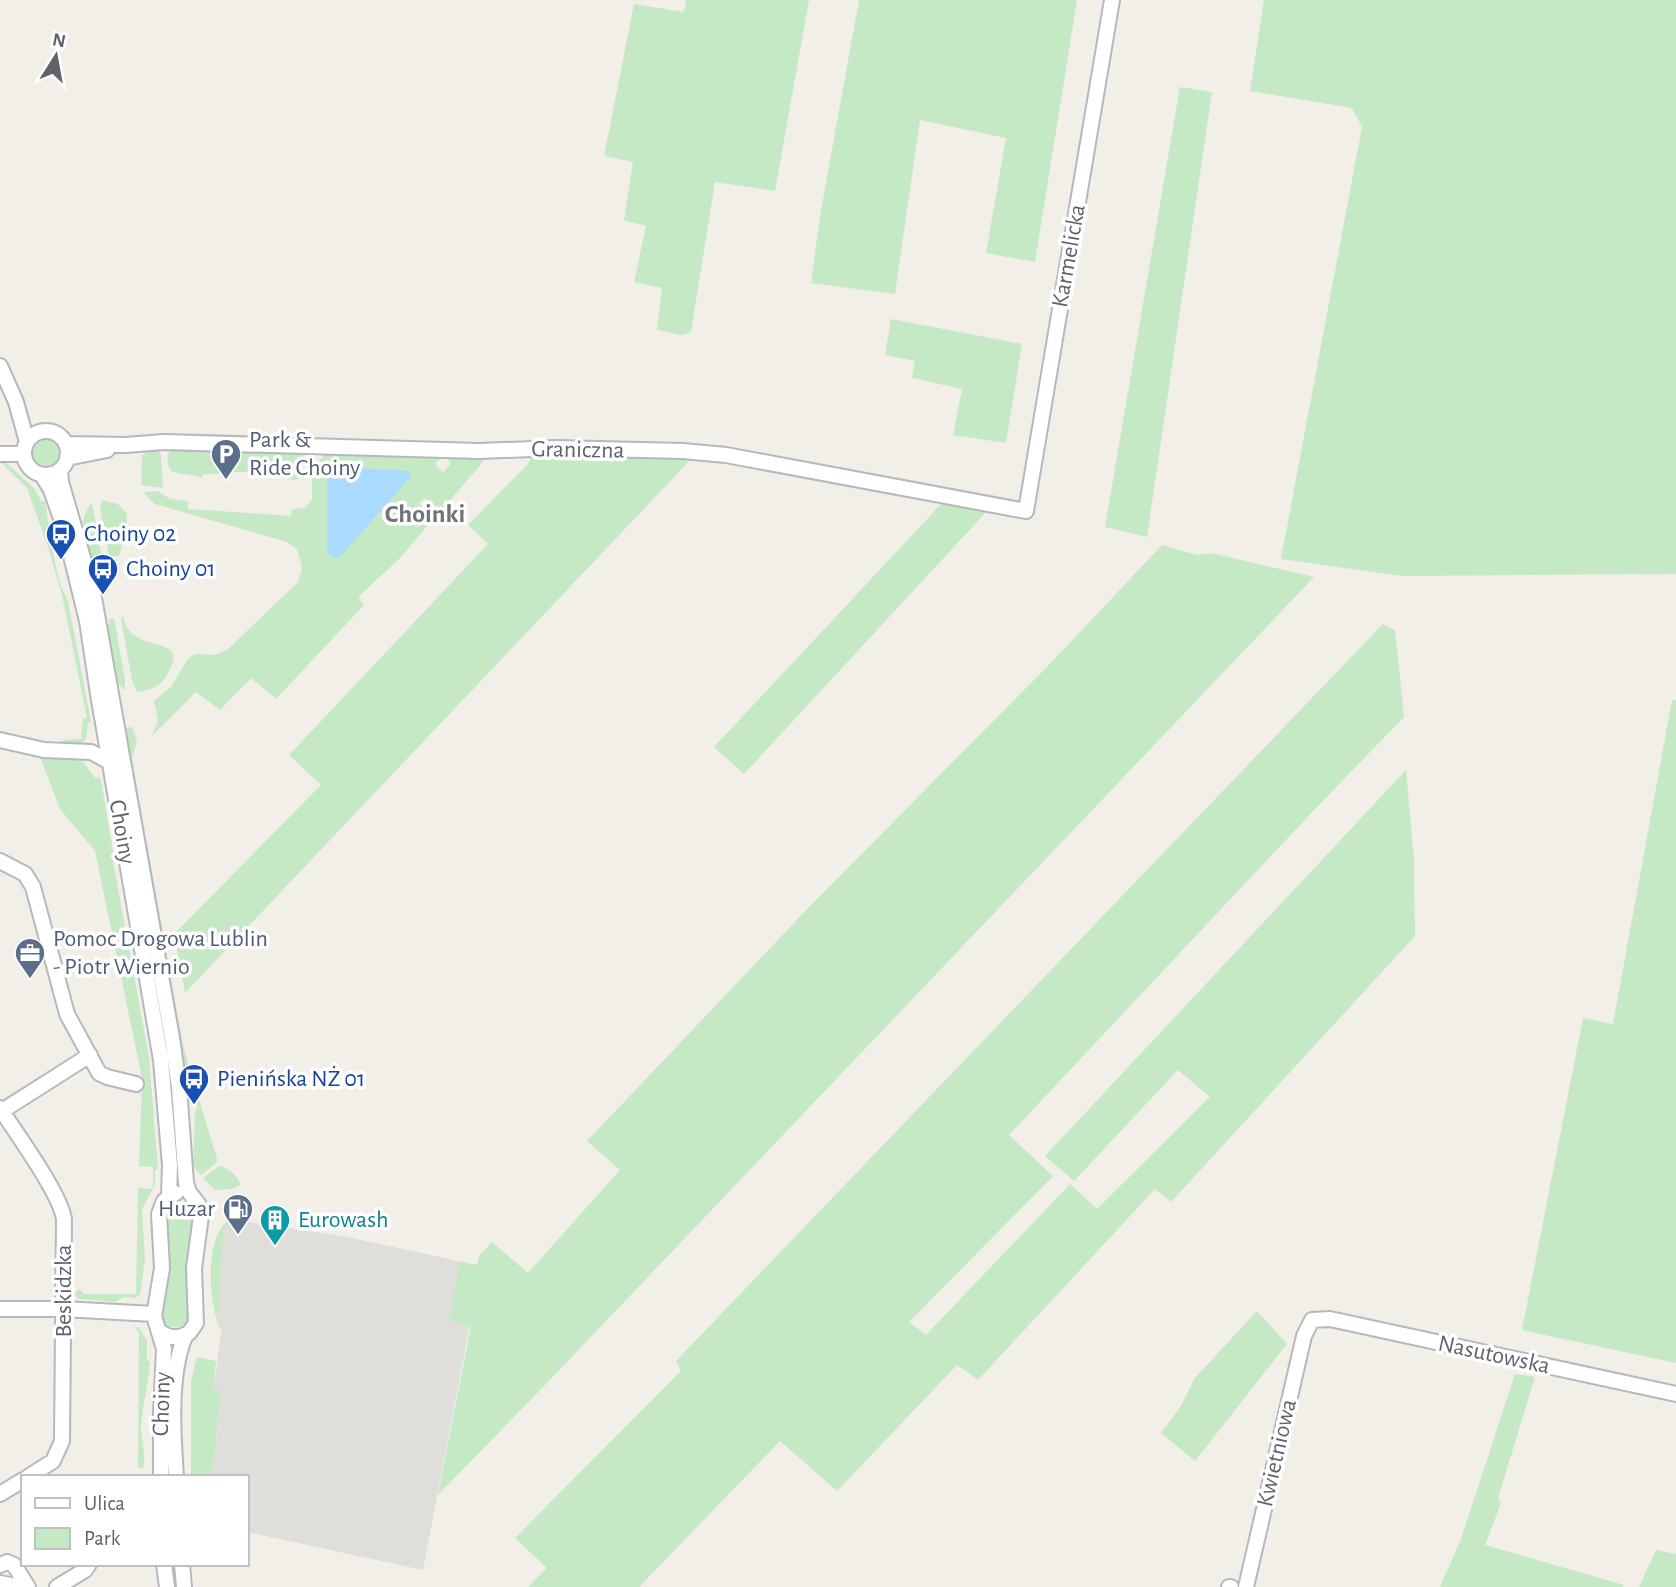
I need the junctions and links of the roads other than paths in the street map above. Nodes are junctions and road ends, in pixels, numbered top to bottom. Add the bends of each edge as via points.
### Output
1 (1112, 0) edge
2 (0, 366) edge
3 (16, 402) junction
4 (43, 432) junction
5 (26, 448) junction
6 (0, 454) edge
7 (64, 457) junction
8 (42, 475) junction
9 (1026, 511) joint
10 (105, 733) junction
11 (0, 740) edge
12 (90, 752) junction
13 (110, 762) junction
14 (0, 860) edge
15 (90, 1055) junction
16 (136, 1084) dead end
17 (1, 1109) edge
18 (169, 1196) junction
19 (194, 1198) junction
20 (63, 1309) junction
21 (0, 1310) edge
22 (154, 1314) junction
23 (1312, 1320) joint
24 (160, 1332) junction
25 (185, 1336) junction
26 (1676, 1394) edge
27 (36, 1475) edge
28 (161, 1475) edge
29 (176, 1475) edge
30 (21, 1481) edge
31 (0, 1494) edge
32 (0, 1565) edge
33 (88, 1566) edge
34 (164, 1566) edge
35 (182, 1566) edge
36 (0, 1583) edge
37 (21, 1587) edge
38 (28, 1587) edge
39 (57, 1587) edge
40 (167, 1587) edge
41 (184, 1587) edge
42 (1246, 1587) edge

1 - 9 street, Karmelicka
2 - 3 street
3 - 4 street
3 - 5 street
4 - 5 street via 33,436
4 - 7 street via 56,434
5 - 6 street
5 - 8 street via 29,466
7 - 8 street via 50,475
7 - 9 street, Graniczna via 163,442 704,452
7 - 19 street, Choiny via 61,482 92,584 175,1056 185,1177
8 - 10 street, Choiny via 79,579
10 - 12 street
10 - 13 street, Choiny
11 - 12 street via 44,750
12 - 13 street
13 - 18 street, Choiny via 163,1075
14 - 15 street via 25,874 33,887 67,1014
15 - 16 street via 99,1073
15 - 17 street
17 - 20 street, Beskidzka via 63,1212
18 - 19 street via 181,1193
18 - 22 street, Choiny via 159,1211 162,1268
19 - 25 street, Choiny via 201,1216 194,1268 197,1317
20 - 21 street
20 - 22 street
20 - 27 street, Beskidzka via 62,1441 52,1461
22 - 24 street, Choiny
23 - 26 street, Nasutowska via 1330,1319
23 - 42 street, Kwietniowa via 1304,1336
24 - 25 street via 173,1338
24 - 28 street, Choiny via 164,1349
25 - 29 street, Choiny via 176,1389
30 - 31 street
32 - 38 street via 13,1565
33 - 39 street
34 - 40 street
35 - 41 street
36 - 37 street

